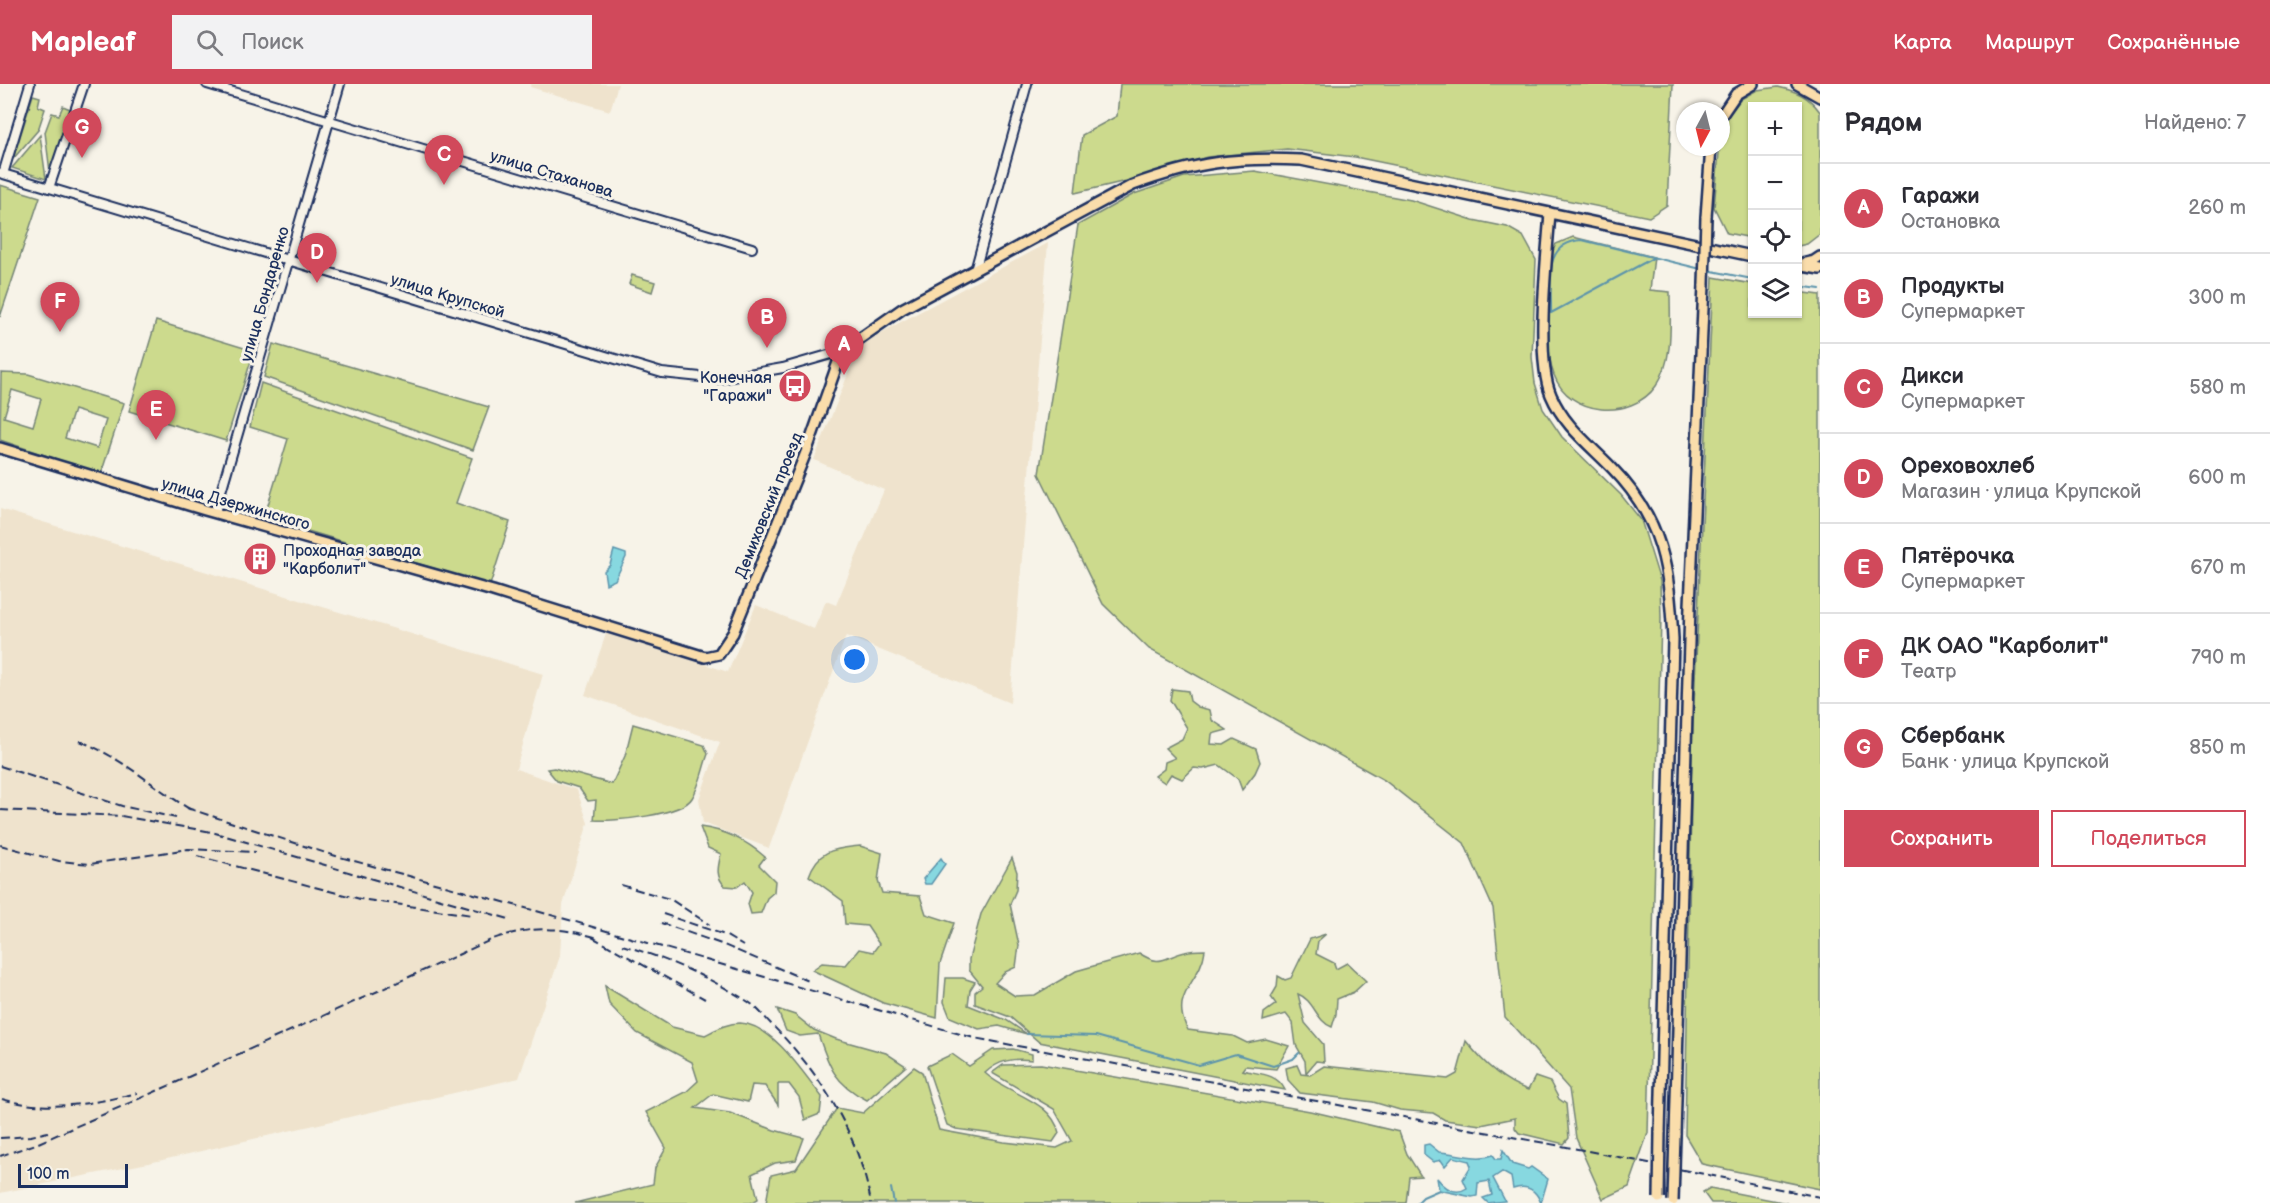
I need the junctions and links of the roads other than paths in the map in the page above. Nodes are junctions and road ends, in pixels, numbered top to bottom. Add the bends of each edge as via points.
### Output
1 (30, 84) edge
2 (84, 84) edge
3 (207, 84) edge
4 (339, 84) edge
5 (1027, 84) edge
6 (1753, 84) edge
7 (1797, 84) edge
8 (1820, 97) edge
9 (1730, 103) edge
10 (328, 119) junction
11 (1711, 156) edge
12 (2, 173) edge
13 (50, 188) junction
14 (1550, 213) junction
15 (752, 248) dead end
16 (1748, 255) edge
17 (1820, 257) edge
18 (289, 260) junction
19 (1801, 264) edge
20 (1802, 266) edge
21 (976, 267) junction
22 (1820, 269) edge
23 (842, 351) junction
24 (0, 448) edge
25 (215, 512) junction
26 (705, 657) joint
27 (1659, 1201) edge
28 (1673, 1202) edge

1 - 12 street
2 - 13 street
3 - 10 street, улица Стаханова
4 - 10 street, улица Бондаренко
5 - 21 street
6 - 9 main road via 1736,94
7 - 8 main road
10 - 15 street, улица Стаханова
10 - 18 street, улица Бондаренко
11 - 28 main road, bridge via 1690,606
12 - 13 street, улица Крупской
13 - 18 street, улица Крупской
14 - 16 main road
14 - 21 main road via 1301,160 1249,158 1174,170 1133,185
14 - 27 main road, bridge via 1544,354 1548,388 1570,426 1619,474 1648,513 1662,545 1669,578 1673,639
17 - 19 main road
18 - 23 street, улица Крупской via 662,373 720,379 783,368
18 - 25 street, улица Бондаренко
20 - 22 main road
21 - 23 main road via 902,309
23 - 26 main road, Демиховский проезд via 807,450 733,633 719,654
24 - 25 main road, улица Дзержинского
25 - 26 main road, улица Дзержинского via 493,591

